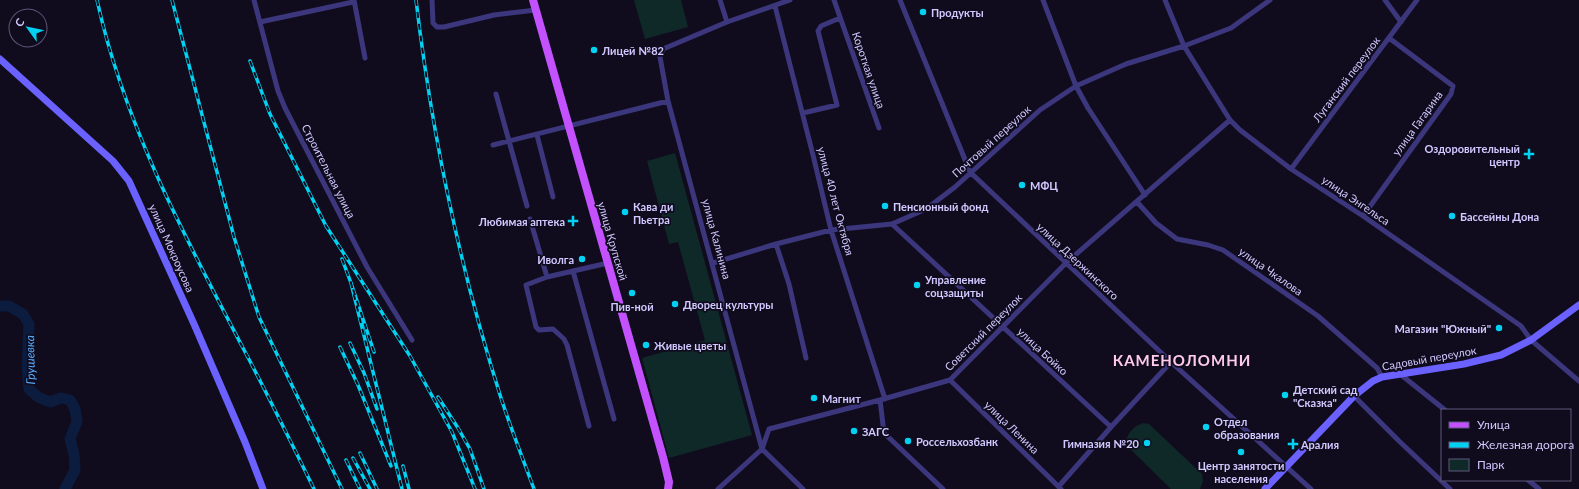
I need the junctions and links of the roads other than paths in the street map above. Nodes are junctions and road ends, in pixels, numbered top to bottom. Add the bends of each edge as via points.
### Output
1 (254, 0) edge
2 (432, 0) edge
3 (533, 0) edge
4 (720, 0) edge
5 (790, 0) edge
6 (834, 0) edge
7 (900, 0) edge
8 (1043, 0) edge
9 (1165, 0) edge
10 (1270, 0) edge
11 (1385, 0) edge
12 (1417, 0) edge
13 (354, 1) edge
14 (775, 6) junction
15 (536, 10) junction
16 (840, 18) junction
17 (260, 22) junction
18 (727, 22) junction
19 (1401, 22) junction
20 (1389, 38) junction
21 (1184, 46) junction
22 (366, 58) dead end
23 (0, 59) edge
24 (1076, 86) junction
25 (496, 94) dead end
26 (668, 101) junction
27 (802, 113) junction
28 (1230, 120) junction
29 (569, 127) junction
30 (879, 128) dead end
31 (536, 135) junction
32 (510, 141) junction
33 (493, 145) dead end
34 (1291, 169) junction
35 (970, 172) junction
36 (1145, 195) junction
37 (553, 197) dead end
38 (1137, 202) junction
39 (527, 206) dead end
40 (1363, 216) junction
41 (530, 219) dead end
42 (892, 224) junction
43 (831, 230) junction
44 (776, 244) junction
45 (608, 263) junction
46 (713, 263) junction
47 (1066, 263) junction
48 (573, 271) junction
49 (547, 277) junction
50 (1579, 305) edge
51 (1003, 327) junction
52 (412, 340) dead end
53 (1531, 340) junction
54 (806, 358) dead end
55 (1171, 362) junction
56 (1400, 374) junction
57 (1382, 377) junction
58 (950, 380) junction
59 (1579, 380) edge
60 (1354, 396) junction
61 (882, 399) junction
62 (1444, 409) edge
63 (614, 419) dead end
64 (589, 426) dead end
65 (1111, 427) junction
66 (762, 449) junction
67 (1286, 467) junction
68 (1441, 481) edge
69 (1442, 481) edge
70 (1529, 481) edge
71 (669, 487) edge
72 (1060, 488) edge
73 (263, 489) edge
74 (718, 489) edge
75 (803, 489) edge
76 (943, 489) edge
77 (1265, 489) edge
78 (1311, 489) edge
79 (1450, 489) edge
80 (1539, 489) edge

1 - 17 street, Строительная улица
2 - 15 street via 433,23 437,27 494,15
3 - 15 main road, улица Крупской
4 - 18 street
5 - 14 street
6 - 16 street, Короткая улица
7 - 35 street, улица Дзержинского
8 - 24 street
9 - 21 street, улица Энгельса
10 - 21 street, Почтовый переулок via 1231,28
11 - 19 street
12 - 19 street, Луганский переулок
13 - 17 street
13 - 22 street
14 - 18 street
14 - 27 street, улица 40 лет Октября
15 - 29 main road, улица Крупской
16 - 27 street via 821,26 818,30 837,105
16 - 30 street, Короткая улица
17 - 52 street, Строительная улица via 285,108 367,267
18 - 26 street, улица Калинина via 663,48 660,57
19 - 20 street, Луганский переулок
20 - 34 street, Луганский переулок
20 - 40 street, улица Гагарина via 1453,86 1451,94
21 - 24 street, Почтовый переулок via 1126,64
21 - 28 street, улица Энгельса
23 - 73 street, улица Мокроусова via 113,161 129,182 194,324
24 - 35 street, Почтовый переулок via 1040,110
24 - 36 street
25 - 32 street
26 - 29 street
26 - 46 street, улица Калинина
27 - 43 street, улица 40 лет Октября
28 - 34 street, улица Энгельса
28 - 36 street, Советский переулок
29 - 31 street
29 - 45 main road, улица Крупской
31 - 32 street
31 - 37 street
32 - 33 street
32 - 39 street
34 - 40 street, улица Энгельса
35 - 42 street, Почтовый переулок via 926,209
35 - 47 street, улица Дзержинского
36 - 38 street, Советский переулок
38 - 47 street, Советский переулок
38 - 57 street, улица Чкалова via 1156,223 1177,239 1223,250 1318,316 1377,368
40 - 53 street, улица Энгельса via 1521,326
41 - 49 street
42 - 43 street, Почтовый переулок
42 - 51 street, улица Бойко
43 - 44 street, Почтовый переулок
43 - 61 street, улица 40 лет Октября
44 - 46 street, Почтовый переулок
44 - 54 street via 789,284
45 - 48 street
45 - 71 main road, улица Крупской via 663,457
46 - 66 street, улица Калинина
47 - 51 street, Советский переулок
47 - 55 street, улица Дзержинского
48 - 49 street
48 - 63 street
49 - 64 street via 526,285 536,327 539,330 553,329 564,339
50 - 53 street, Садовый переулок
51 - 58 street, Советский переулок
51 - 65 street, улица Бойко
53 - 56 street, Садовый переулок via 1501,355 1464,364
53 - 59 street, улица Энгельса
55 - 65 street
55 - 67 street, улица Дзержинского
56 - 57 street, Садовый переулок
56 - 62 street
57 - 60 street, Садовый переулок
58 - 61 street, Советский переулок
58 - 72 street, улица Ленина
60 - 67 street, Садовый переулок
60 - 68 street
61 - 66 street, Советский переулок via 770,429
61 - 76 street, улица 40 лет Октября via 884,433
65 - 72 street
66 - 74 street, Советский переулок
66 - 75 street
67 - 77 street, Садовый переулок
67 - 78 street, улица Дзержинского
69 - 79 street
70 - 80 street

